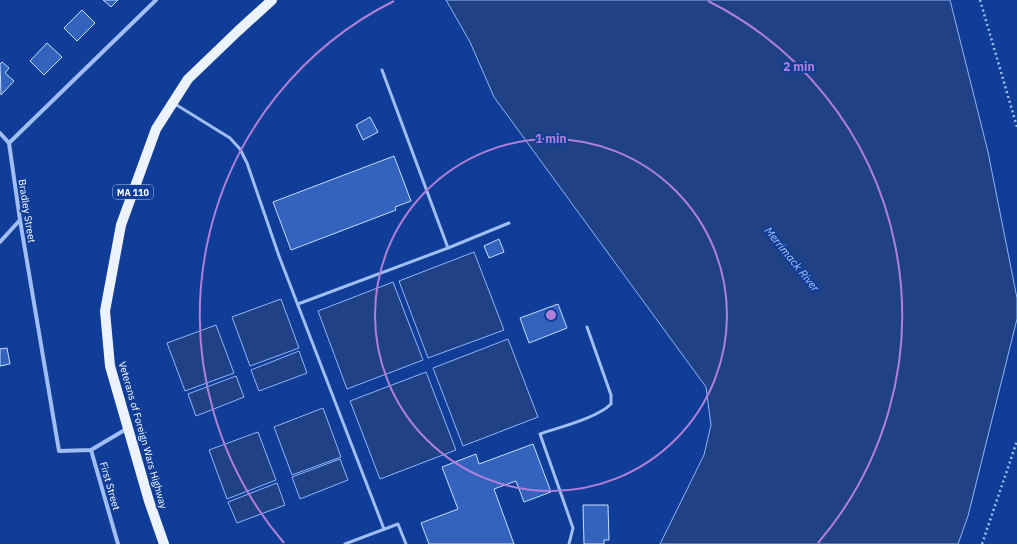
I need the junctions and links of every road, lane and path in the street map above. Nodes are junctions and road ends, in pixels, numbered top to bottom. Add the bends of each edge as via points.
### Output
1 (156, 0) edge
2 (272, 0) edge
3 (980, 0) edge
4 (382, 70) dead end
5 (172, 103) junction
6 (1017, 127) edge
7 (0, 133) edge
8 (9, 143) junction
9 (20, 220) junction
10 (509, 223) dead end
11 (0, 242) edge
12 (448, 248) junction
13 (298, 304) junction
14 (587, 327) dead end
15 (128, 428) junction
16 (1017, 441) edge
17 (91, 450) junction
18 (384, 529) junction
19 (118, 544) edge
20 (164, 544) edge
21 (345, 544) edge
22 (406, 544) edge
23 (569, 544) edge
24 (982, 544) edge

1 - 8 street
2 - 5 main road, Veterans of Foreign Wars Highway / MA 110 via 188,79
3 - 6 path
4 - 12 lane
5 - 13 lane via 230,138 240,149
5 - 15 main road, Veterans of Foreign Wars Highway / MA 110 via 156,130 121,225 105,311 110,366
7 - 8 street
8 - 9 street, Bradley Street
9 - 11 street
9 - 17 street, Bradley Street via 59,451
10 - 12 lane
12 - 13 lane
13 - 18 lane
14 - 23 lane via 611,395 611,404 605,410 540,434 573,528
15 - 17 street, First Street
15 - 20 main road, Veterans of Foreign Wars Highway / MA 110
16 - 24 path
17 - 19 street, First Street
18 - 21 lane
18 - 22 lane via 398,524

